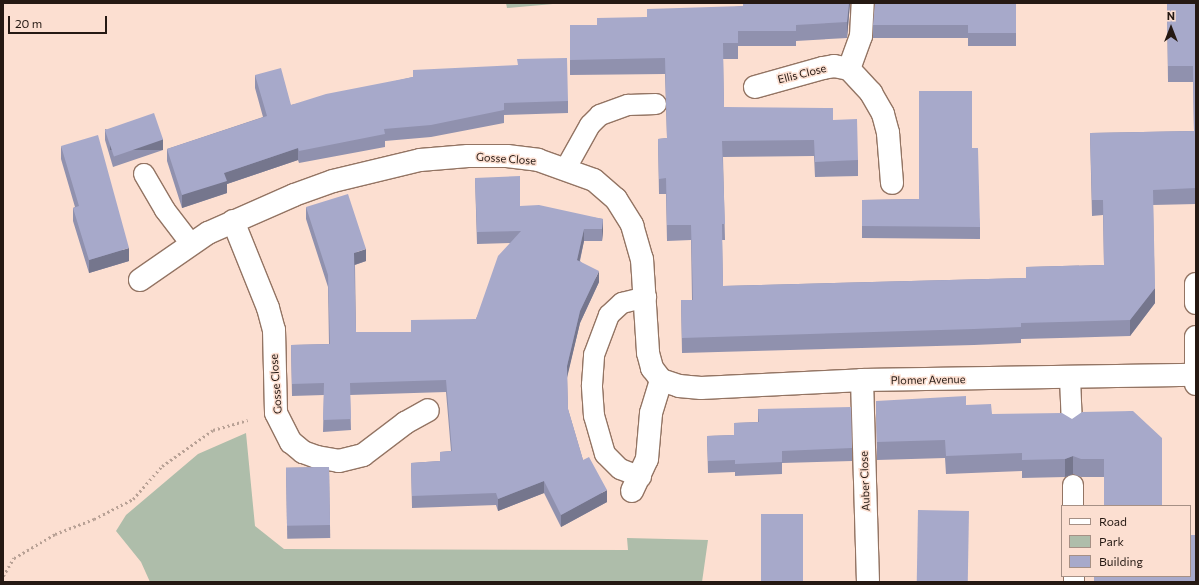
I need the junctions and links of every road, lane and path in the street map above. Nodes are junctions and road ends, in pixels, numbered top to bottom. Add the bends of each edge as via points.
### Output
1 (863, 3) edge
2 (849, 70) junction
3 (755, 87) dead end
4 (656, 104) dead end
5 (566, 168) junction
6 (144, 174) dead end
7 (892, 183) dead end
8 (233, 221) junction
9 (191, 244) junction
10 (140, 280) dead end
11 (1196, 284) edge
12 (646, 297) junction
13 (1196, 303) edge
14 (1196, 337) edge
15 (1196, 375) edge
16 (1070, 378) junction
17 (661, 380) junction
18 (862, 380) junction
19 (1196, 384) edge
20 (428, 410) dead end
21 (276, 413) junction
22 (1072, 425) edge
23 (637, 484) joint
24 (1073, 485) dead end
25 (1073, 505) edge
26 (3, 576) edge
27 (868, 582) edge

1 - 2 street via 861,36
2 - 3 street, Ellis Close via 842,67 823,68
2 - 7 street via 862,81 883,114 888,133
4 - 5 lane via 628,105 600,115 590,124
5 - 8 street, Gosse Close via 538,160 507,156 420,160 333,181
5 - 12 street, Gosse Close via 594,180 616,199 632,225 642,259
6 - 9 lane via 165,210
8 - 9 street, Gosse Close
8 - 21 street, Gosse Close via 268,308 274,330
9 - 10 street, Gosse Close
11 - 13 street
12 - 17 street, Gosse Close via 648,353 652,368
12 - 23 lane via 622,303 610,315 594,355 592,385 594,416 605,454
14 - 15 street
15 - 16 street, Plomer Avenue
15 - 19 street
16 - 18 street, Plomer Avenue
16 - 22 lane
17 - 18 street, Plomer Avenue via 679,386 701,388
17 - 23 street via 654,398 647,459
18 - 27 street, Auber Close
20 - 21 street, Gosse Close via 405,423 363,455 339,461 303,452 291,442
21 - 26 path via 212,430 162,466 133,499 48,538 14,558
24 - 25 lane

